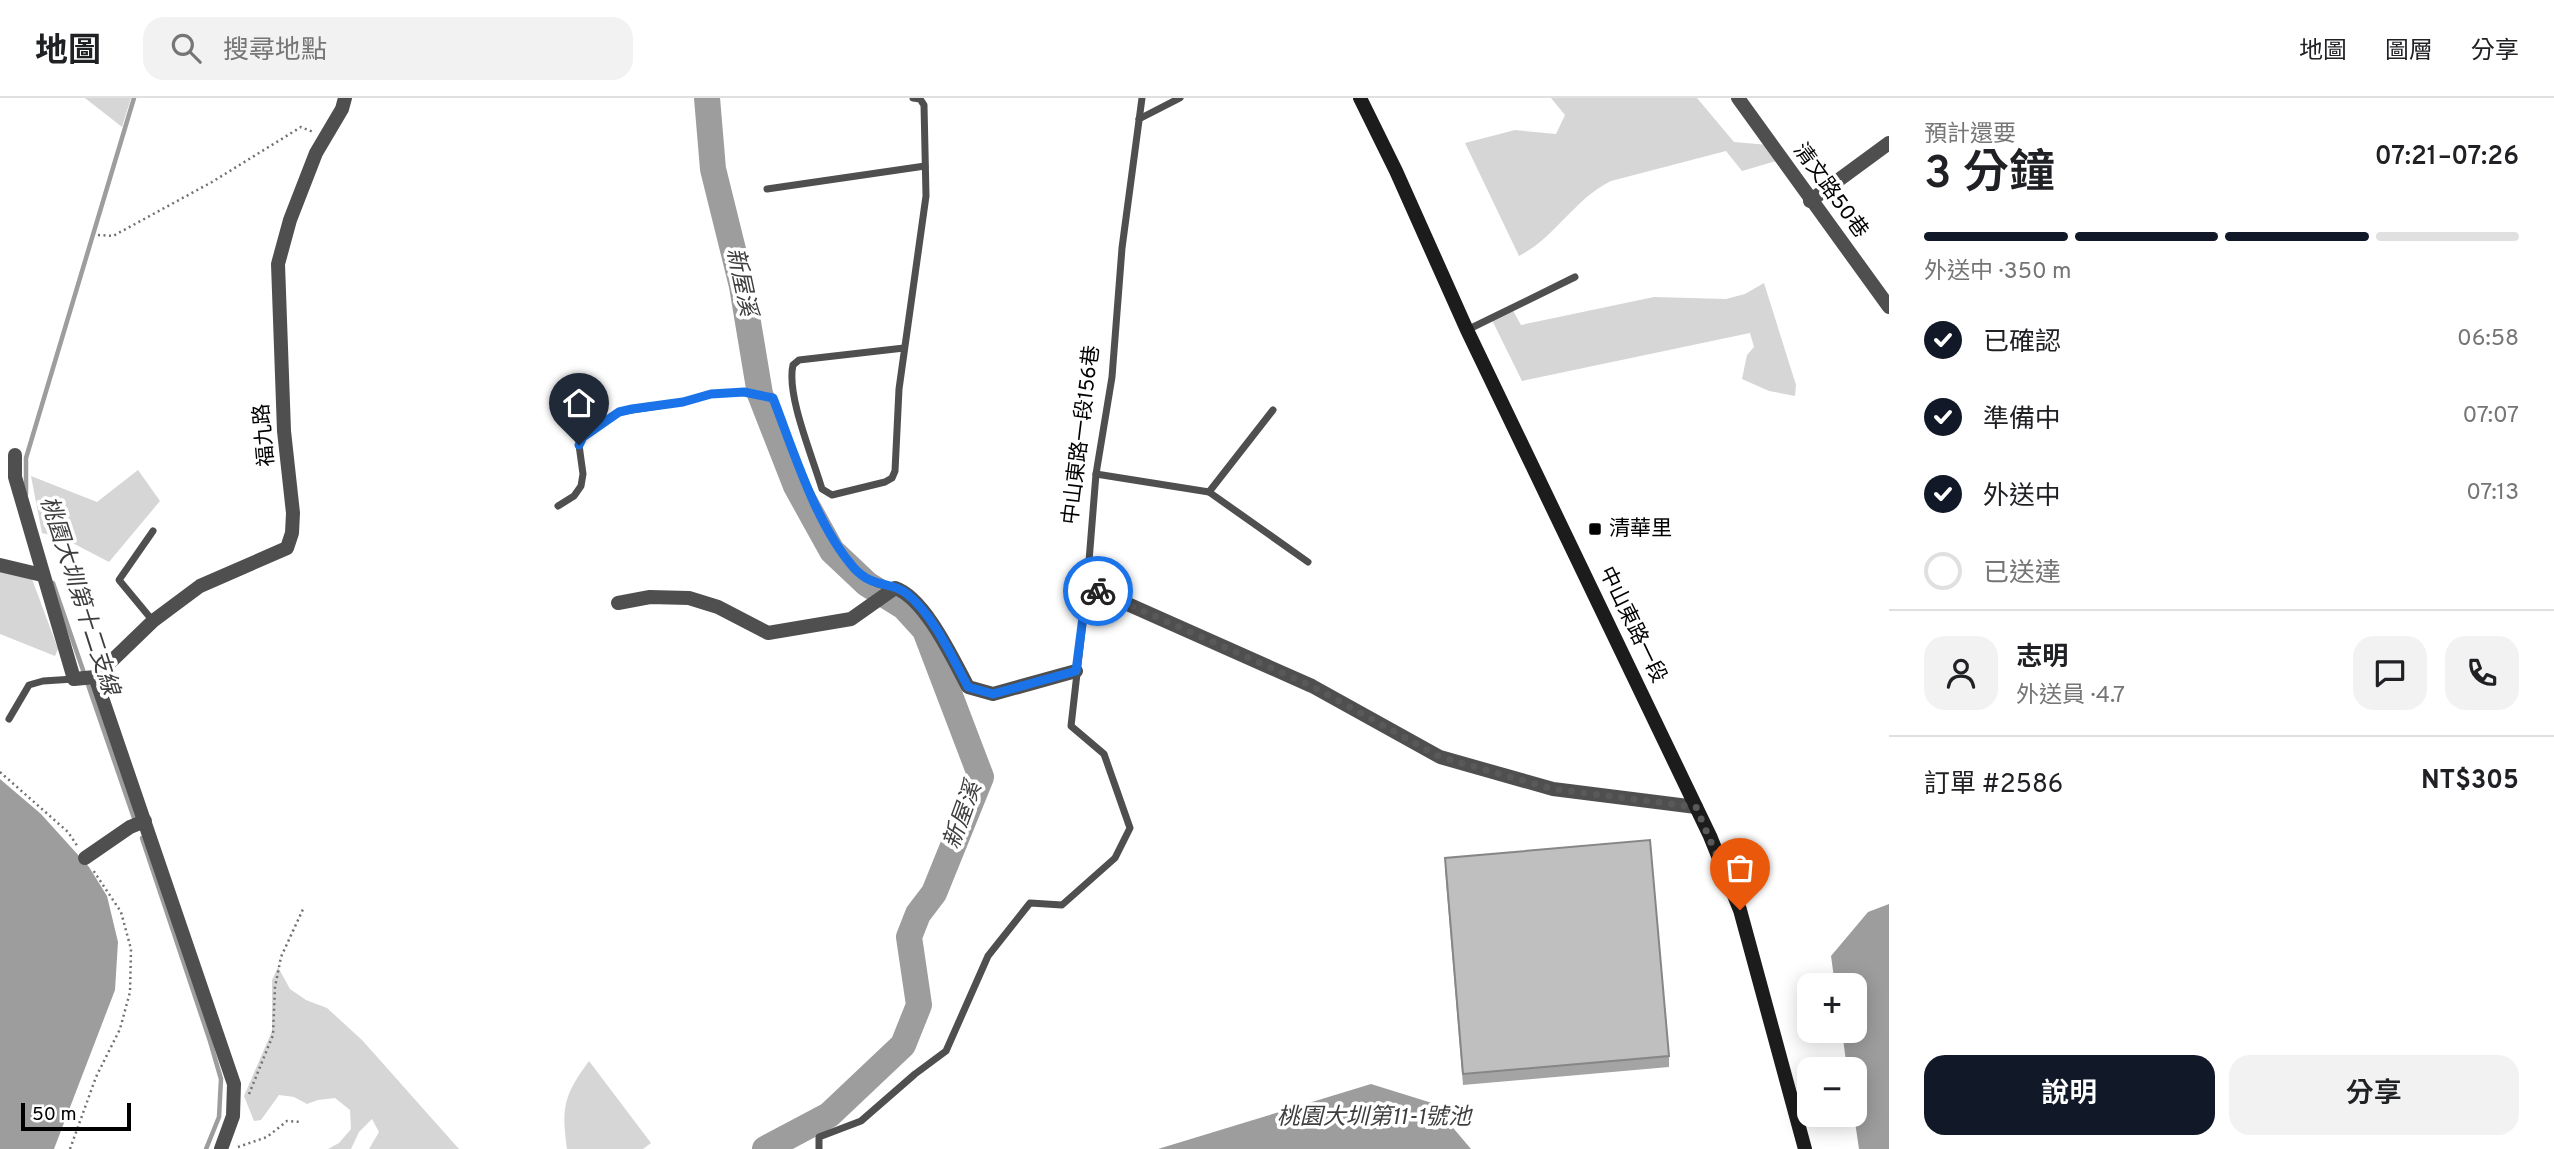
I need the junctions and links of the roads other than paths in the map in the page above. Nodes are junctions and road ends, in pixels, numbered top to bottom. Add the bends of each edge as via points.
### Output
1 (345, 98) edge
2 (913, 98) edge
3 (1142, 98) edge
4 (1180, 98) edge
5 (1360, 98) edge
6 (1738, 98) edge
7 (1139, 119) junction
8 (1889, 143) edge
9 (925, 166) junction
10 (767, 189) dead end
11 (1810, 201) junction
12 (1575, 277) dead end
13 (1889, 307) edge
14 (1467, 330) junction
15 (904, 348) junction
16 (1273, 410) dead end
17 (15, 455) dead end
18 (1096, 474) junction
19 (1209, 492) junction
20 (558, 506) dead end
21 (153, 531) dead end
22 (1308, 562) dead end
23 (0, 565) edge
24 (42, 575) junction
25 (1087, 586) junction
26 (890, 592) junction
27 (618, 603) dead end
28 (153, 621) junction
29 (1076, 671) junction
30 (95, 677) junction
31 (74, 679) junction
32 (9, 719) dead end
33 (1696, 807) junction
34 (145, 821) junction
35 (85, 858) road end
36 (221, 1149) edge
37 (819, 1149) edge
38 (1805, 1149) edge

1 - 28 street, 福九路 via 316,153 278,264 284,431 293,513 287,548 200,586
2 - 9 lane via 924,104
3 - 7 lane, 中山東路一段156巷
4 - 7 lane
5 - 14 main road, 中山東路一段
6 - 11 street, 清文路50巷
7 - 18 lane, 中山東路一段156巷 via 1112,376
8 - 11 street
9 - 10 lane
9 - 15 lane via 926,196
11 - 13 street, 清文路50巷
12 - 14 lane
14 - 33 main road, 中山東路一段
15 - 15 lane via 892,478 827,494 794,399 793,365 799,360
16 - 19 lane
17 - 24 street via 15,477
18 - 19 lane
18 - 25 lane, 中山東路一段156巷
19 - 22 lane
20 - 26 lane via 581,486 579,445 583,437 619,412 711,394 744,392 773,398 808,489 836,542 863,577
21 - 28 lane via 119,580
23 - 24 street
24 - 31 street
25 - 29 lane, 中山東路一段156巷
25 - 33 street via 1312,686 1440,757 1553,789
26 - 27 street via 851,619 768,633 718,607 689,598 650,597
26 - 29 street via 905,592 936,627 968,687 993,694
28 - 30 street, 福九路
29 - 37 lane, 中山東路一段156巷 via 1071,726 1104,754 1130,828 1115,858 1062,905 1030,903 988,956 946,1051 861,1121 819,1137
30 - 31 street
30 - 34 street
31 - 32 lane via 29,685
33 - 38 main road, 中山東路一段 via 1740,910
34 - 35 street
34 - 36 street via 234,1084 233,1116

